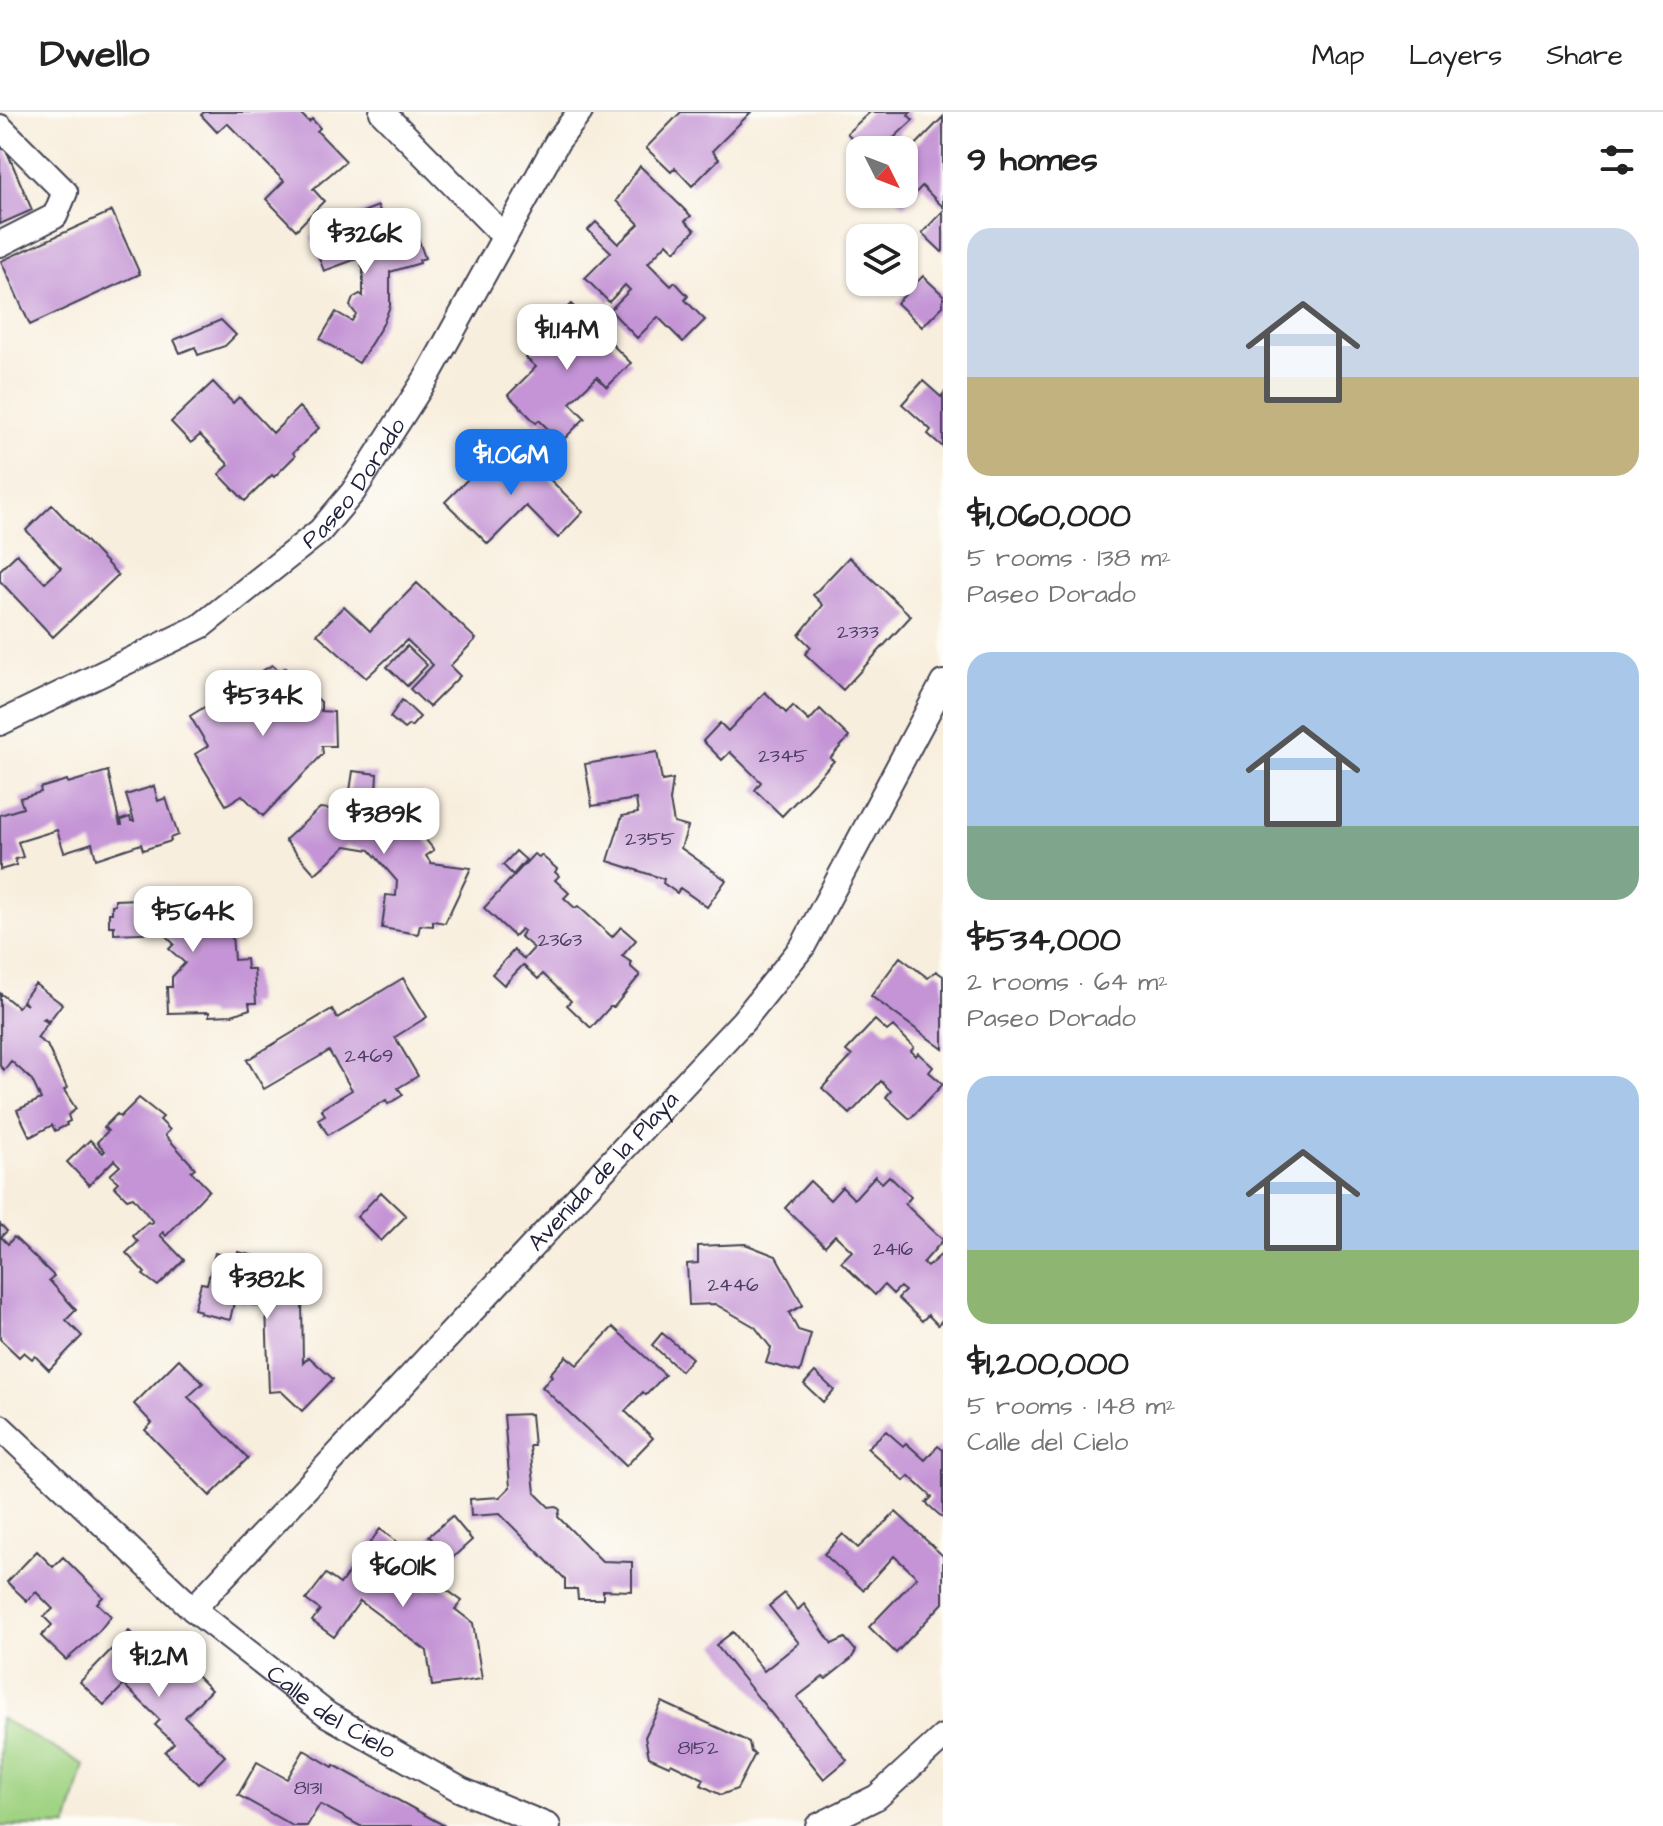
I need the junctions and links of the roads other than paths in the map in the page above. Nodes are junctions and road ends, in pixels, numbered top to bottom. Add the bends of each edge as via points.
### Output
1 (382, 112) edge
2 (580, 112) edge
3 (0, 127) edge
4 (504, 236) junction
5 (0, 244) edge
6 (943, 683) edge
7 (0, 723) edge
8 (0, 1427) edge
9 (193, 1609) junction
10 (943, 1737) edge
11 (548, 1826) edge
12 (818, 1826) edge

1 - 4 street
2 - 4 street, Paseo Dorado
3 - 5 street via 65,192 55,216
4 - 7 street, Paseo Dorado via 427,377 353,492 320,531 201,626
6 - 9 street, Avenida de la Playa via 803,946 743,1021
8 - 9 street, Calle del Cielo
9 - 11 street, Calle del Cielo via 328,1715 461,1790
10 - 12 street via 877,1797

